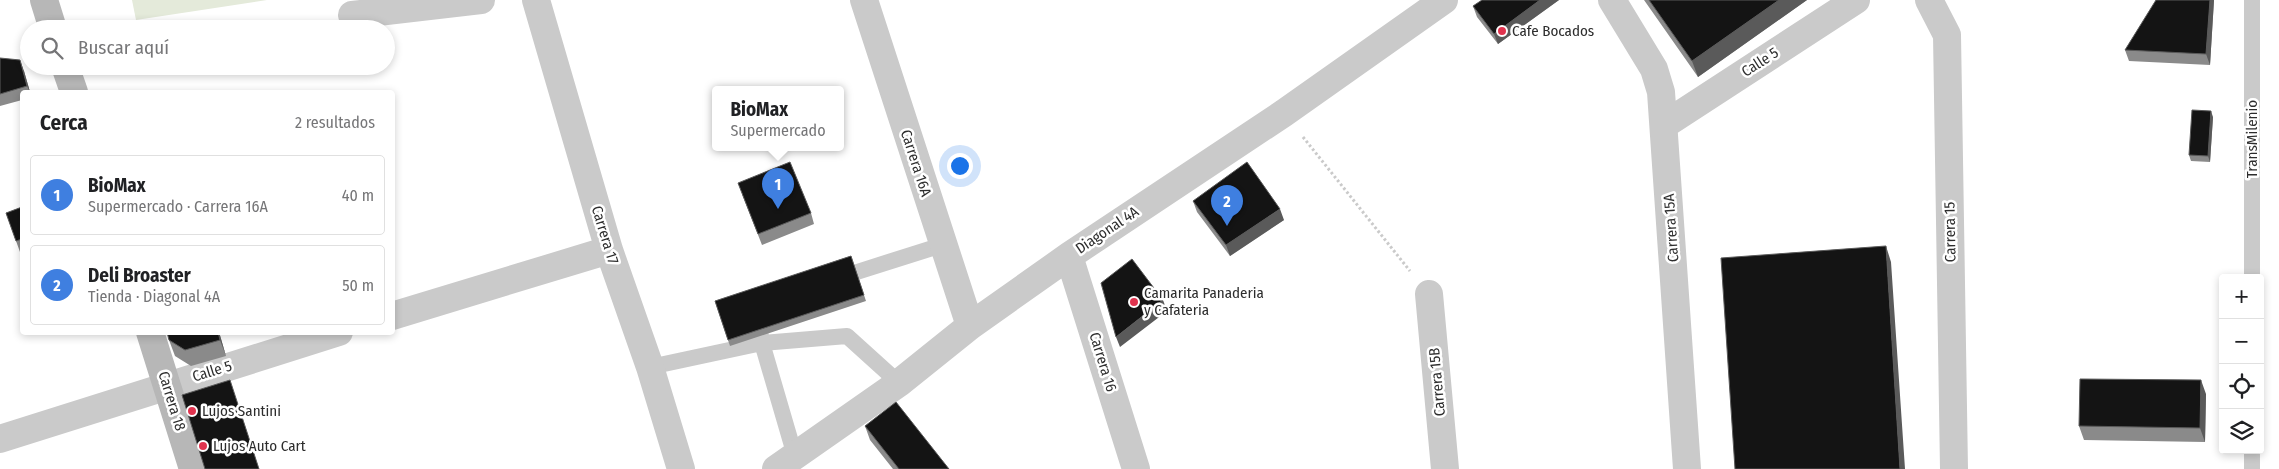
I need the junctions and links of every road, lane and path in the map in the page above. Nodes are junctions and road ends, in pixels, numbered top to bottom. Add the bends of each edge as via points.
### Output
1 (44, 0) edge
2 (481, 0) edge
3 (536, 0) edge
4 (864, 0) edge
5 (1444, 0) edge
6 (1612, 0) edge
7 (1856, 0) edge
8 (1929, 0) edge
9 (2252, 0) edge
10 (352, 15) dead end
11 (50, 20) edge
12 (68, 75) edge
13 (73, 90) edge
14 (1284, 113) junction
15 (1664, 125) junction
16 (942, 245) junction
17 (609, 250) junction
18 (1069, 256) junction
19 (857, 272) edge
20 (2252, 274) edge
21 (1428, 294) joint
22 (395, 315) edge
23 (970, 326) junction
24 (151, 335) edge
25 (329, 335) edge
26 (762, 339) junction
27 (650, 367) junction
28 (899, 383) junction
29 (167, 385) junction
30 (0, 439) edge
31 (2252, 454) edge
32 (786, 463) edge
33 (193, 469) edge
34 (681, 469) edge
35 (1136, 469) edge
36 (1445, 469) edge
37 (1687, 469) edge
38 (1954, 469) edge
39 (2252, 469) edge

1 - 11 street
2 - 10 street
3 - 17 street, Carrera 17
4 - 16 street, Carrera 16A
5 - 14 street, Diagonal 4A
6 - 15 street, Carrera 15A via 1654,69 1661,92
7 - 15 street, Calle 5
8 - 38 street, Carrera 15 via 1947,35
9 - 20 lane, TransMilenio
12 - 13 street
14 - 18 street, Diagonal 4A
14 - 21 path
15 - 37 street, Carrera 15A
16 - 19 lane
16 - 23 street, Carrera 16A
17 - 22 street
17 - 27 street, Carrera 17
18 - 23 street, Diagonal 4A
18 - 35 street, Carrera 16
21 - 36 street, Carrera 15B
23 - 28 street, Diagonal 4A
24 - 29 street, Carrera 18
25 - 29 street, Calle 5
26 - 27 lane
26 - 28 lane via 847,336
26 - 32 lane
27 - 34 street, Carrera 17
28 - 32 street, Diagonal 4A
29 - 30 street, Calle 5
29 - 33 street, Carrera 18
31 - 39 lane

